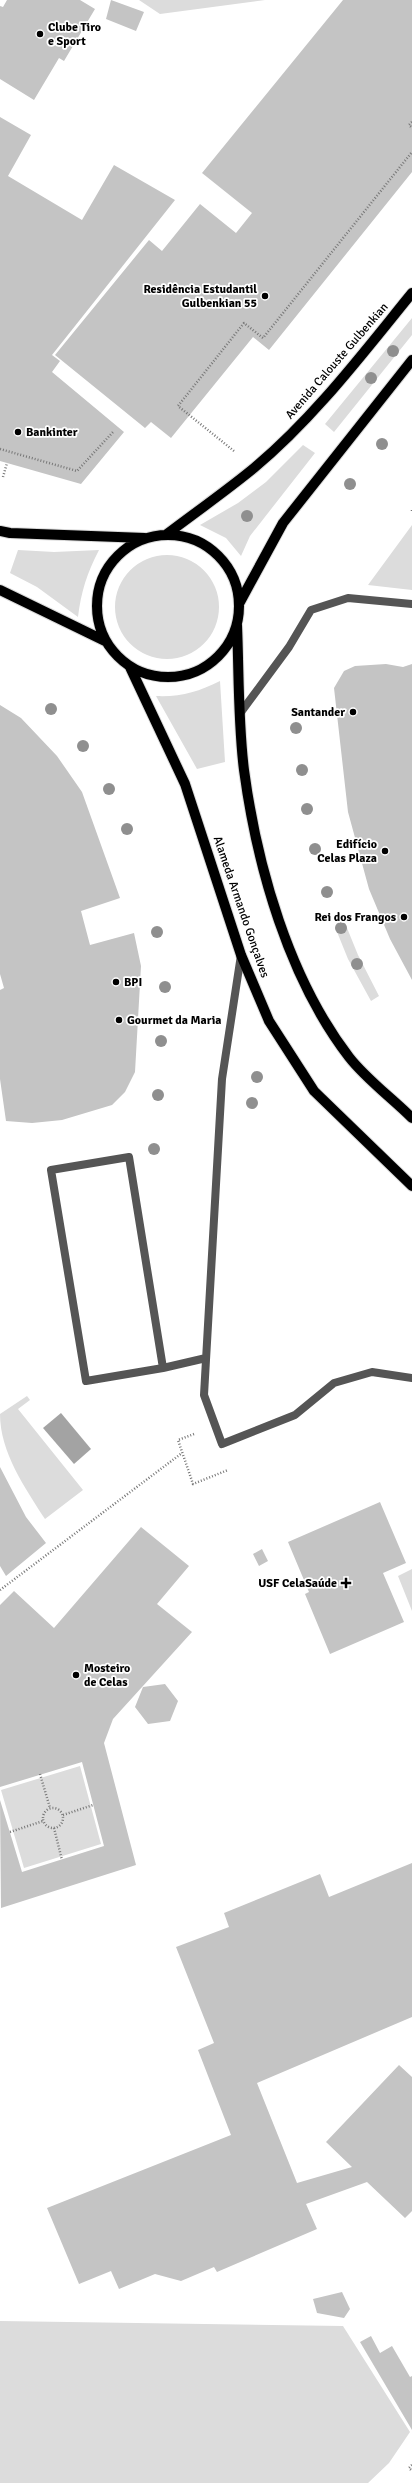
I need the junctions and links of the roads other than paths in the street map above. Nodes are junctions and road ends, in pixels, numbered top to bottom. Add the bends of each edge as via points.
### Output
1 (412, 293) edge
2 (412, 360) edge
3 (0, 531) edge
4 (167, 534) junction
5 (145, 538) junction
6 (0, 590) edge
7 (240, 602) junction
8 (412, 604) edge
9 (237, 625) junction
10 (105, 641) junction
11 (130, 667) junction
12 (241, 712) junction
13 (241, 955) junction
14 (412, 1118) edge
15 (412, 1186) edge
16 (206, 1358) junction
17 (164, 1368) junction
18 (412, 1378) edge

1 - 4 main road, Avenida Calouste Gulbenkian via 331,390 254,468
2 - 7 main road, Avenida Calouste Gulbenkian via 283,523
3 - 5 main road, Avenida Calouste Gulbenkian
4 - 5 main road, Avenida Calouste Gulbenkian
4 - 7 main road, Avenida Calouste Gulbenkian via 188,536 208,546 224,560 236,579
5 - 10 main road, Avenida Calouste Gulbenkian via 127,547 112,562 102,580 97,600
6 - 10 main road, Avenida Calouste Gulbenkian
7 - 9 main road, Avenida Calouste Gulbenkian
8 - 12 lane via 348,598 311,610 289,647
9 - 11 main road, Avenida Calouste Gulbenkian via 228,645 213,662 194,673 172,678 150,675
9 - 12 main road
10 - 11 main road, Avenida Calouste Gulbenkian
11 - 13 main road, Alameda Armando Gonçalves via 185,784
12 - 14 main road via 244,770 260,856 285,937 310,996 349,1057
13 - 15 main road, Alameda Armando Gonçalves via 269,1022 314,1091
13 - 16 lane via 222,1079
16 - 17 lane
16 - 18 lane via 204,1395 222,1444 295,1415 334,1383 372,1372
17 - 17 lane via 129,1157 51,1170 86,1381

